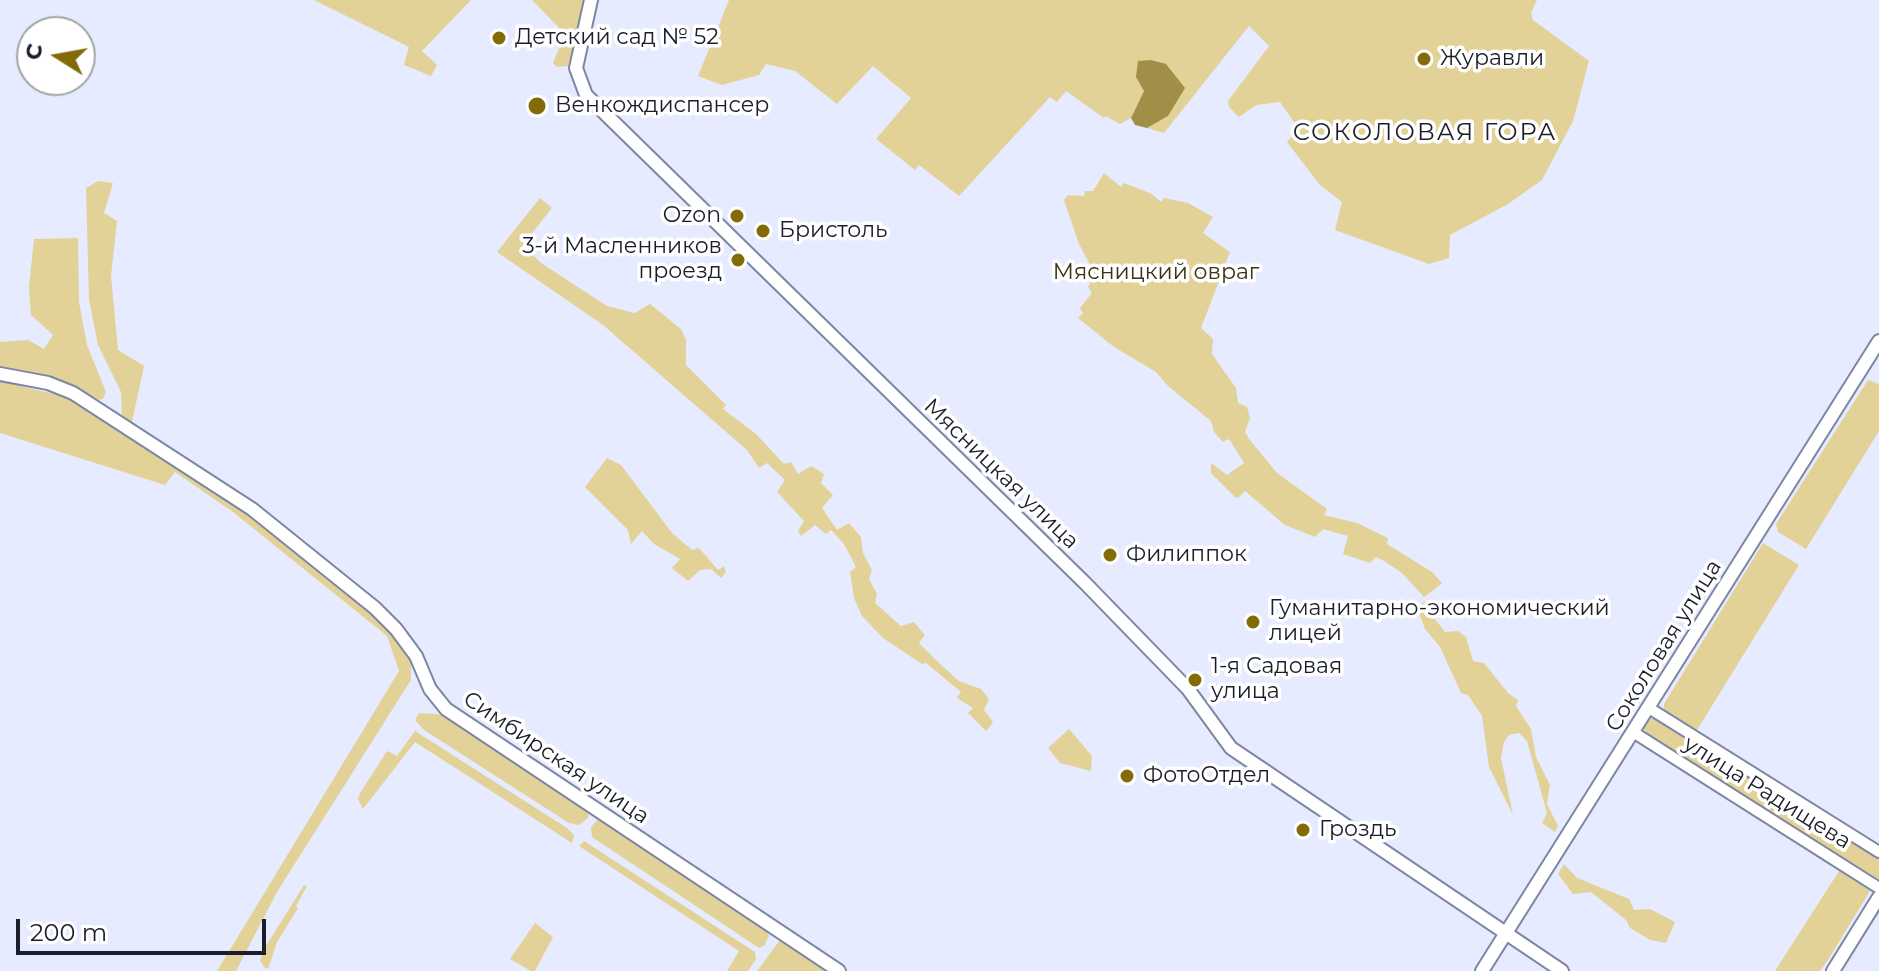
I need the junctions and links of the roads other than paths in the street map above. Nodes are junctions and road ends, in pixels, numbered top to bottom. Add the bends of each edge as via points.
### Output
1 (591, 0) edge
2 (1879, 341) edge
3 (0, 374) edge
4 (1649, 708) junction
5 (1633, 732) junction
6 (1879, 852) edge
7 (1879, 888) edge
8 (1879, 897) edge
9 (1505, 933) junction
10 (839, 971) edge
11 (1482, 971) edge
12 (1562, 971) edge
13 (1833, 971) edge

1 - 9 main road, Мясницкая улица via 576,68 580,85 597,108 1085,583 1188,689 1231,748
2 - 4 main road, Соколовая улица
3 - 10 main road, Симбирская улица via 73,393 252,509 396,629 446,709
4 - 5 main road, Соколовая улица
4 - 6 street, улица Радищева
5 - 7 street, улица Радищева
5 - 9 main road, Соколовая улица
8 - 13 main road
9 - 11 main road, Соколовая улица
9 - 12 main road, Мясницкая улица

